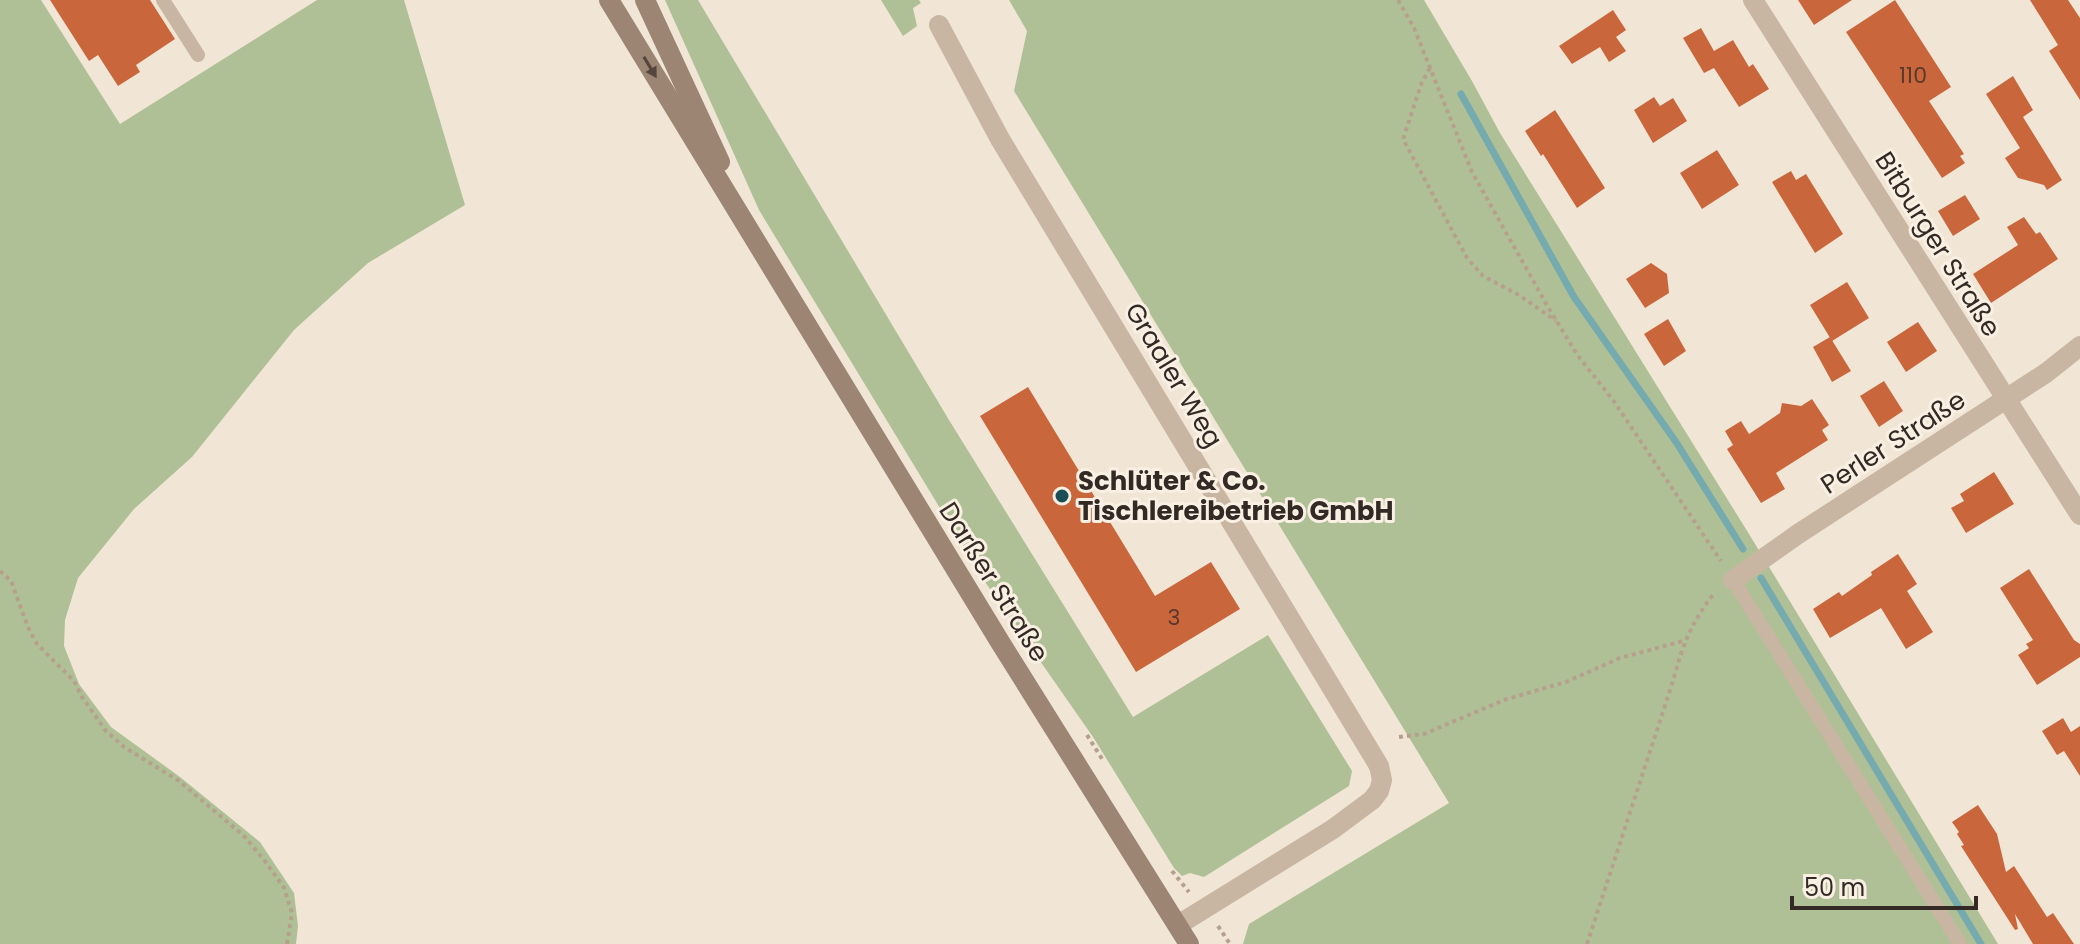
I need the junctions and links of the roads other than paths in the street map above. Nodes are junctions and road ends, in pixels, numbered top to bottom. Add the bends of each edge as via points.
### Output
1 (163, 0) edge
2 (609, 0) edge
3 (645, 0) edge
4 (1753, 0) edge
5 (939, 25) dead end
6 (198, 55) dead end
7 (757, 246) junction
8 (2080, 346) edge
9 (2006, 399) junction
10 (2080, 515) edge
11 (1733, 580) joint
12 (1178, 925) junction
13 (1189, 944) edge
14 (1960, 944) edge

1 - 6 lane
2 -> 7 main road, Darßer Straße
3 - 7 main road, Darßer Straße
4 - 9 street, Bitburger Straße
5 - 12 street, Graaler Weg via 1000,139 1379,766 1382,780 1372,800
7 - 12 main road, Darßer Straße
8 - 9 street, Perler Straße
9 - 10 street, Bitburger Straße
9 - 11 street, Perler Straße
11 - 14 lane
12 - 13 main road, Darßer Straße

